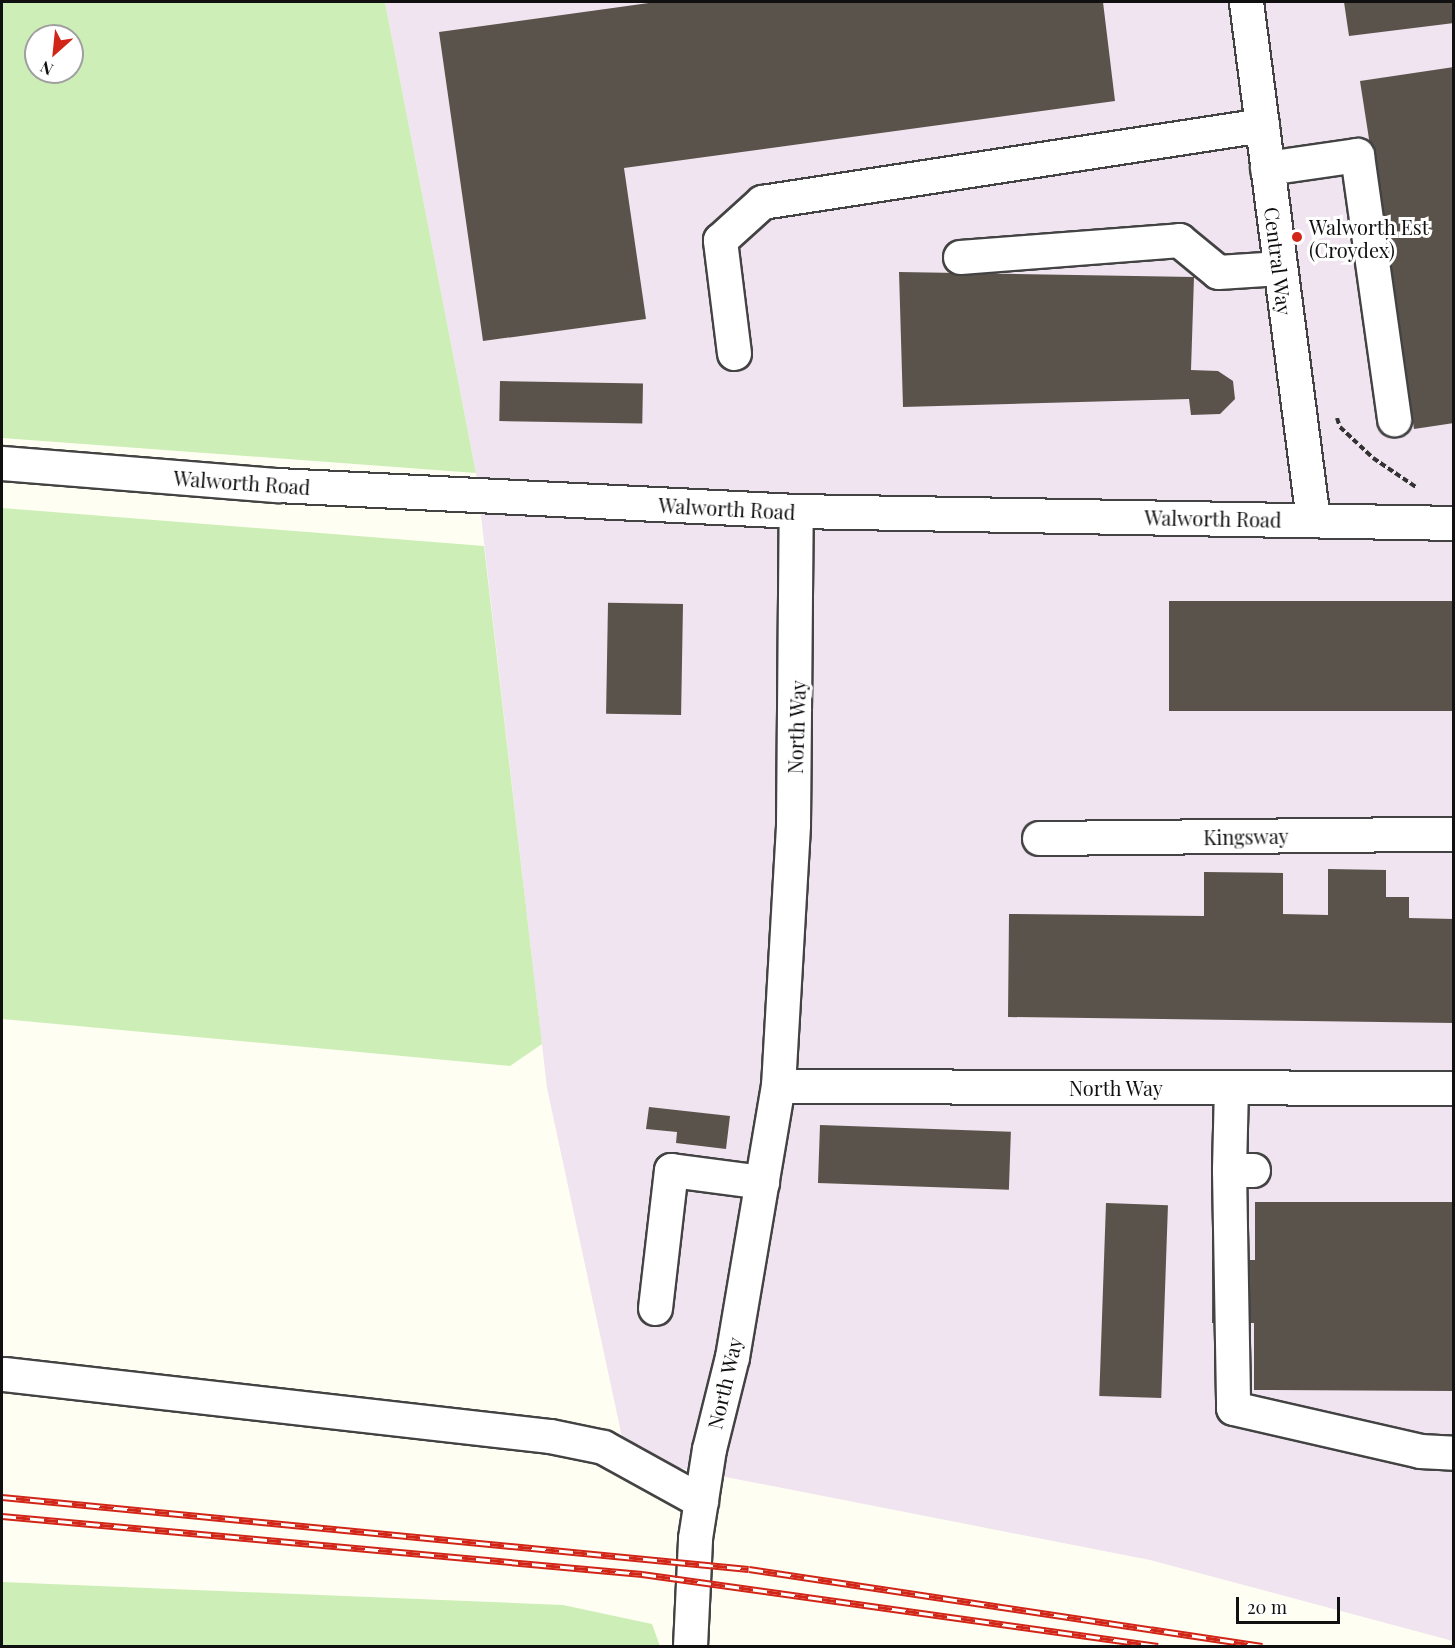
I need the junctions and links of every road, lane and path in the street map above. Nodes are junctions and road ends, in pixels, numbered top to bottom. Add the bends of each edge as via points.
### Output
1 (1246, 2) edge
2 (1262, 125) junction
3 (1267, 168) junction
4 (960, 256) dead end
5 (1280, 268) junction
6 (734, 353) dead end
7 (1336, 416) dead end
8 (1394, 419) dead end
9 (2, 463) edge
10 (1426, 487) dead end
11 (796, 511) junction
12 (1313, 520) junction
13 (1454, 523) edge
14 (1454, 834) edge
15 (1039, 838) dead end
16 (778, 1086) junction
17 (1232, 1087) junction
18 (1454, 1088) edge
19 (762, 1182) junction
20 (655, 1308) dead end
21 (4, 1374) dead end
22 (1454, 1452) edge
23 (701, 1501) junction
24 (690, 1647) edge

1 - 2 street, Central Way
2 - 3 street, Central Way
2 - 6 street via 762,202 720,240
3 - 5 street, Central Way
3 - 8 street via 1357,155
4 - 5 street via 1179,240 1218,272
5 - 12 street, Central Way
7 - 10 path via 1340,427 1373,458 1417,487
9 - 11 street, Walworth Road via 278,485
11 - 12 street, Walworth Road
11 - 16 street, North Way via 793,824
12 - 13 street, Walworth Road
14 - 15 street, Kingsway
16 - 17 street, North Way
16 - 19 street, North Way
17 - 18 street, North Way
17 - 22 street via 1241,1170 1233,1408 1420,1451
19 - 20 street via 671,1170
19 - 23 street, North Way
21 - 23 street via 550,1436 603,1447
23 - 24 street, North Way via 695,1538

